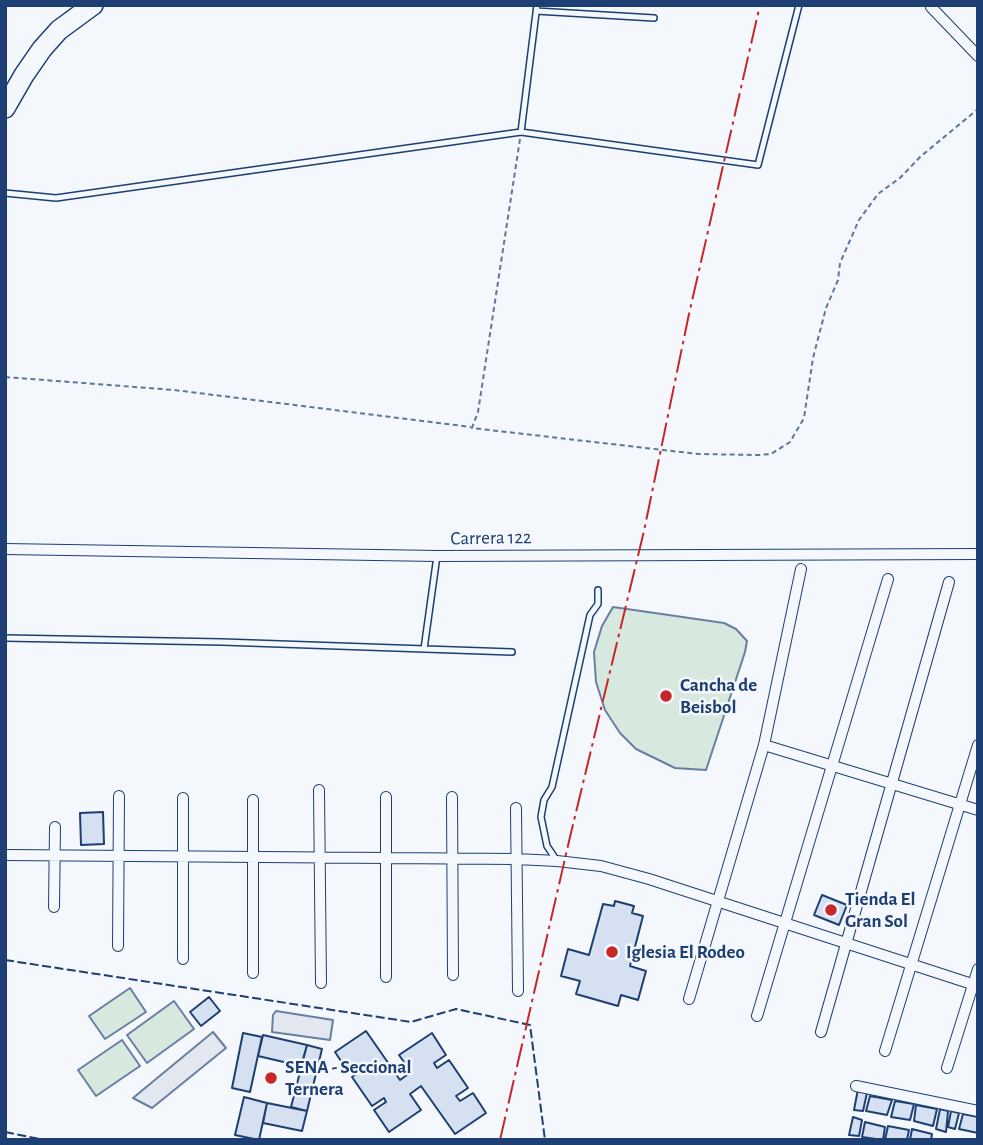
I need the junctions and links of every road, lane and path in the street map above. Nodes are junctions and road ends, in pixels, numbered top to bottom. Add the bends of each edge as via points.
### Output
1 (93, 5) edge
2 (799, 5) edge
3 (932, 5) edge
4 (536, 8) edge
5 (654, 18) dead end
6 (975, 48) edge
7 (5, 108) edge
8 (978, 109) edge
9 (521, 132) junction
10 (5, 192) edge
11 (5, 377) edge
12 (472, 428) junction
13 (5, 549) edge
14 (978, 554) edge
15 (437, 556) junction
16 (801, 569) dead end
17 (888, 579) dead end
18 (949, 582) dead end
19 (598, 590) dead end
20 (5, 638) edge
21 (424, 649) junction
22 (512, 652) dead end
23 (764, 745) junction
24 (978, 745) edge
25 (832, 765) junction
26 (892, 783) junction
27 (319, 790) dead end
28 (119, 796) dead end
29 (386, 797) dead end
30 (452, 797) dead end
31 (183, 798) dead end
32 (253, 800) dead end
33 (960, 804) junction
34 (516, 808) dead end
35 (978, 810) edge
36 (55, 827) dead end
37 (5, 855) edge
38 (55, 856) junction
39 (119, 856) junction
40 (182, 857) junction
41 (252, 857) junction
42 (321, 858) junction
43 (386, 858) junction
44 (450, 859) junction
45 (516, 859) junction
46 (557, 861) junction
47 (718, 901) junction
48 (54, 907) dead end
49 (785, 923) junction
50 (846, 943) junction
51 (118, 946) dead end
52 (183, 959) dead end
53 (911, 964) junction
54 (978, 970) edge
55 (253, 973) dead end
56 (453, 975) dead end
57 (386, 977) dead end
58 (321, 983) dead end
59 (975, 985) edge
60 (518, 991) dead end
61 (690, 999) dead end
62 (757, 1016) dead end
63 (821, 1032) dead end
64 (885, 1051) dead end
65 (947, 1068) dead end
66 (856, 1086) dead end
67 (978, 1111) edge

1 - 7 highway via 42,49
2 - 9 lane via 758,165
3 - 6 street
4 - 5 lane
4 - 9 lane
8 - 12 path via 878,194 859,220 826,308 804,418 790,442 771,454 698,454
9 - 10 lane via 56,198
9 - 12 path
11 - 12 path via 174,390
13 - 15 street, Carrera 122
14 - 15 street, Carrera 122
15 - 21 lane
16 - 23 street
17 - 25 street
18 - 26 street
19 - 46 lane via 541,817 547,846
20 - 21 lane
21 - 22 lane
23 - 25 street
23 - 47 street
24 - 33 street
25 - 26 street
25 - 49 street
26 - 33 street
26 - 50 street
27 - 42 street
28 - 39 street
29 - 43 street
30 - 44 street
31 - 40 street
32 - 41 street
33 - 35 street
33 - 53 street
34 - 45 street
36 - 38 street
37 - 38 street
38 - 39 street
38 - 48 street
39 - 40 street
39 - 51 street
40 - 41 street
40 - 52 street
41 - 42 street
41 - 55 street
42 - 43 street
42 - 58 street
43 - 44 street
43 - 57 street
44 - 45 street
44 - 56 street
45 - 46 street
45 - 60 street
46 - 47 street via 601,866
47 - 49 street
47 - 61 street
49 - 50 street
49 - 62 street
50 - 53 street
50 - 63 street
53 - 59 street
53 - 64 street
54 - 59 street
59 - 65 street
66 - 67 street

